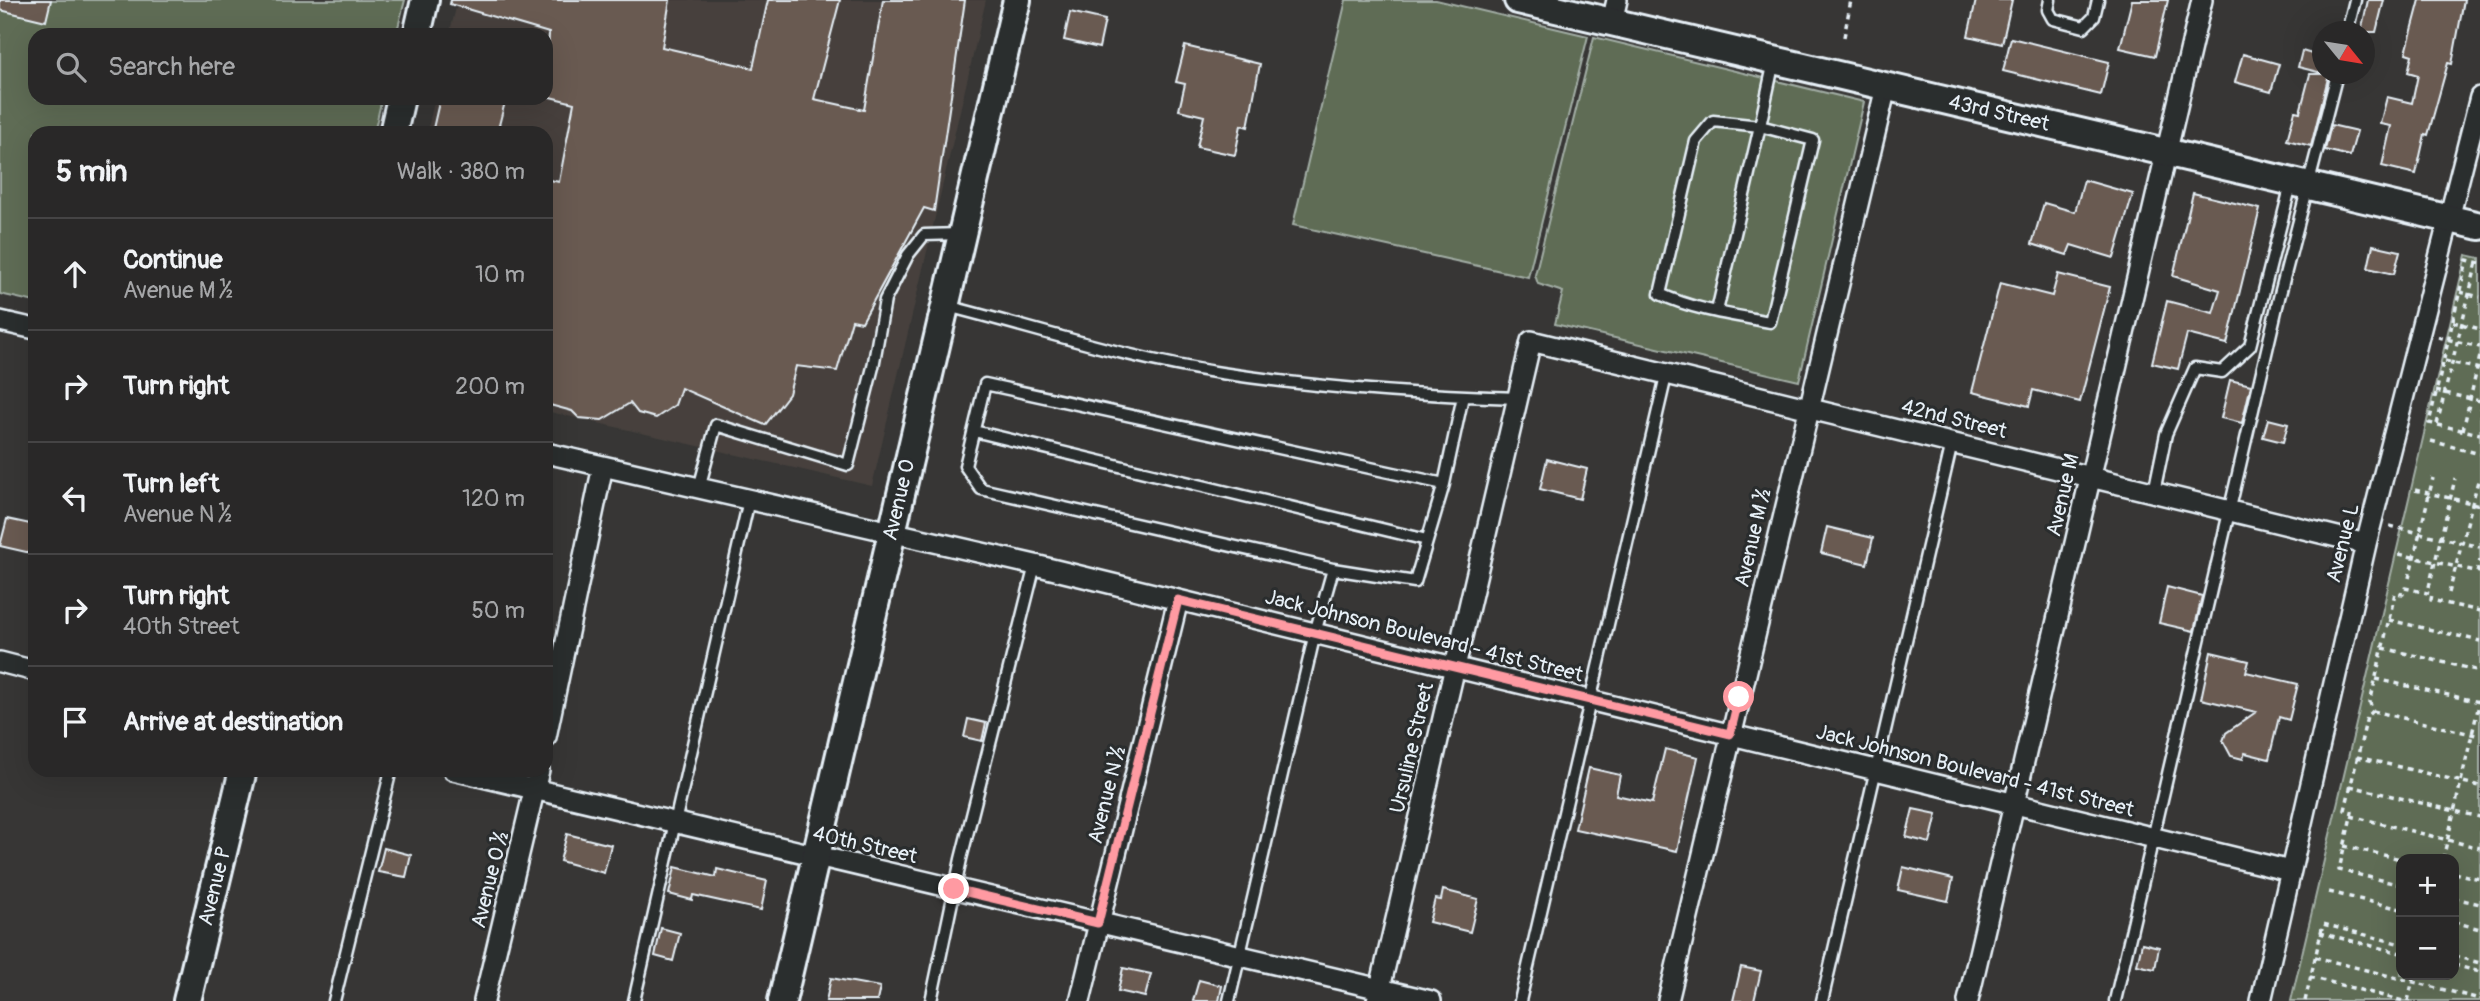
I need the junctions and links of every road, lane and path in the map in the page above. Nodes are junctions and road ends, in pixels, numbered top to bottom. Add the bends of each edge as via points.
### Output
1 (425, 0) edge
2 (1017, 0) edge
3 (1518, 0) edge
4 (1851, 0) edge
5 (2050, 0) edge
6 (2098, 0) edge
7 (2202, 0) edge
8 (2355, 0) edge
9 (1615, 11) edge
10 (2350, 21) edge
11 (418, 28) edge
12 (1844, 37) dead end
13 (1774, 60) junction
14 (2334, 84) edge
15 (1886, 87) junction
16 (2480, 97) edge
17 (399, 105) edge
18 (395, 126) edge
19 (1760, 126) junction
20 (2166, 152) junction
21 (2300, 182) junction
22 (2450, 219) junction
23 (2480, 226) edge
24 (961, 234) junction
25 (2478, 262) edge
26 (2460, 292) junction
27 (2469, 294) junction
28 (2480, 297) edge
29 (944, 305) junction
30 (1717, 311) junction
31 (0, 321) edge
32 (2453, 322) junction
33 (2462, 324) junction
34 (28, 327) edge
35 (2480, 328) edge
36 (2421, 332) junction
37 (2449, 339) junction
38 (1531, 341) joint
39 (2458, 341) junction
40 (2480, 347) edge
41 (2480, 356) edge
42 (2444, 360) junction
43 (2453, 362) junction
44 (2479, 369) edge
45 (1666, 376) junction
46 (2436, 391) junction
47 (2445, 393) junction
48 (1462, 396) junction
49 (1518, 398) junction
50 (2470, 399) junction
51 (2480, 401) edge
52 (1807, 407) junction
53 (2437, 425) junction
54 (2463, 430) junction
55 (974, 431) junction
56 (2480, 434) edge
57 (2431, 441) dead end
58 (1953, 442) junction
59 (2480, 454) edge
60 (553, 455) edge
61 (603, 466) junction
62 (2091, 476) junction
63 (2479, 477) edge
64 (2433, 478) dead end
65 (2455, 479) dead end
66 (1444, 484) junction
67 (699, 488) junction
68 (2415, 490) dead end
69 (2154, 492) junction
70 (2430, 494) junction
71 (2450, 498) junction
72 (749, 500) junction
73 (2472, 503) junction
74 (2480, 505) edge
75 (2230, 511) junction
76 (2371, 522) junction
77 (891, 532) junction
78 (2420, 534) junction
79 (2441, 538) junction
80 (1427, 540) junction
81 (2462, 543) junction
82 (2366, 544) junction
83 (2480, 547) edge
84 (2399, 554) dead end
85 (2414, 557) junction
86 (2480, 560) edge
87 (2435, 562) junction
88 (1035, 565) junction
89 (2455, 566) junction
90 (1334, 569) junction
91 (2479, 572) edge
92 (2409, 578) dead end
93 (2429, 587) dead end
94 (2449, 593) dead end
95 (1178, 600) junction
96 (2480, 611) edge
97 (2389, 620) junction
98 (1315, 633) junction
99 (2480, 641) edge
100 (2383, 648) junction
101 (0, 662) edge
102 (1454, 667) junction
103 (28, 669) edge
104 (2480, 671) edge
105 (2375, 679) junction
106 (1590, 700) junction
107 (2480, 701) edge
108 (553, 704) edge
109 (2373, 712) junction
110 (1730, 734) junction
111 (2472, 734) junction
112 (2480, 736) edge
113 (2357, 757) junction
114 (1875, 769) junction
115 (241, 777) edge
116 (389, 777) edge
117 (512, 777) edge
118 (537, 780) edge
119 (2461, 782) junction
120 (2350, 786) junction
121 (2480, 786) edge
122 (2015, 803) junction
123 (2454, 810) junction
124 (2351, 816) junction
125 (2480, 817) edge
126 (674, 822) junction
127 (2154, 838) junction
128 (2447, 841) junction
129 (2344, 846) junction
130 (2480, 848) edge
131 (2444, 854) edge
132 (815, 856) junction
133 (2396, 858) edge
134 (2290, 871) junction
135 (2459, 874) edge
136 (2480, 879) edge
137 (2396, 884) edge
138 (954, 889) junction
139 (2329, 892) dead end
140 (2459, 899) edge
141 (2480, 904) edge
142 (2396, 908) edge
143 (1098, 923) junction
144 (2459, 923) edge
145 (2480, 929) edge
146 (2320, 933) junction
147 (2396, 942) edge
148 (2396, 952) edge
149 (1239, 957) junction
150 (2315, 957) junction
151 (2459, 957) edge
152 (2480, 963) edge
153 (2459, 966) edge
154 (2480, 972) edge
155 (2310, 977) junction
156 (2412, 982) junction
157 (1379, 995) edge
158 (2480, 999) edge
159 (187, 1001) edge
160 (334, 1001) edge
161 (484, 1001) edge
162 (634, 1001) edge
163 (782, 1001) edge
164 (931, 1001) edge
165 (1080, 1001) edge
166 (1229, 1001) edge
167 (1431, 1001) edge
168 (1520, 1001) edge
169 (1668, 1001) edge
170 (1822, 1001) edge
171 (1968, 1001) edge
172 (2116, 1001) edge
173 (2261, 1001) edge
174 (2306, 1001) edge
175 (2405, 1001) edge

1 - 11 main road
2 - 24 main road, Avenue O
3 - 9 main road, 43rd Street
4 - 12 path
5 - 6 lane via 2048,10 2053,19 2084,27 2094,17
7 - 20 street, Avenue M
8 - 10 lane
9 - 13 main road, 43rd Street
13 - 15 main road, 43rd Street
13 - 19 lane
14 - 21 lane
15 - 20 main road, 43rd Street
15 - 52 street, Avenue M ½
16 - 22 street, Avenue L
17 - 18 main road
19 - 30 lane
19 - 30 lane via 1713,121 1696,141 1660,294 1681,304
19 - 30 lane via 1812,140 1810,153 1770,322
20 - 21 main road, 43rd Street
20 - 62 street, Avenue M
21 - 22 main road, 43rd Street
21 - 69 lane via 2250,346 2222,372 2195,368 2166,434
21 - 75 lane via 2279,298
22 - 23 main road, 43rd Street
22 - 36 street, Avenue L
24 - 29 main road, Avenue O
24 - 67 lane via 924,234 885,300 848,465 716,425
25 - 26 path via 2468,260
25 - 27 path
26 - 27 path
26 - 32 path
27 - 28 path
27 - 33 path
29 - 48 lane via 1128,354 1220,373 1394,394
29 - 77 main road, Avenue O
31 - 34 street
32 - 33 path
32 - 37 path
33 - 35 path
33 - 39 path
36 - 37 path
36 - 76 street, Avenue L
37 - 39 path
37 - 42 path
38 - 45 street, 42nd Street
38 - 49 street, Ursuline Street
39 - 40 path
39 - 43 path
41 - 44 path
42 - 43 path
42 - 46 path
43 - 44 path
43 - 47 path
44 - 50 path
45 - 52 street, 42nd Street
45 - 106 lane
46 - 47 path
46 - 53 path via 2429,422
47 - 50 path
47 - 53 path
48 - 49 lane
48 - 66 lane
49 - 102 street, Ursuline Street
50 - 51 path
50 - 54 path
52 - 58 street, 42nd Street
52 - 110 street, Avenue M ½
53 - 54 path
54 - 56 path
55 - 66 lane via 985,384
55 - 80 lane
55 - 90 lane via 965,466 981,489
57 - 59 path
58 - 62 street, 42nd Street
58 - 114 lane
60 - 61 street, Jack Johnson Boulevard - 41st Street
61 - 67 street, Jack Johnson Boulevard - 41st Street
61 - 108 street
62 - 69 street, 42nd Street
62 - 122 street, Avenue M
63 - 73 path
64 - 70 path
65 - 71 path
66 - 80 lane
67 - 72 street, Jack Johnson Boulevard - 41st Street
68 - 70 path
69 - 75 street, 42nd Street
70 - 71 path
70 - 78 path
71 - 73 path
71 - 79 path
72 - 77 street, Jack Johnson Boulevard - 41st Street
72 - 126 lane
73 - 74 path
73 - 81 path
75 - 82 street, 42nd Street
75 - 127 lane
76 - 78 path
76 - 82 street, Avenue L
77 - 88 street, Jack Johnson Boulevard - 41st Street
77 - 132 main road, Avenue O
78 - 79 path
78 - 85 path
79 - 81 path
79 - 87 path
80 - 90 lane via 1415,582
81 - 83 path
81 - 89 path
82 - 134 street, Avenue L
84 - 85 path
85 - 87 path
85 - 92 path
86 - 91 path
87 - 89 path
87 - 93 path
88 - 95 street, Jack Johnson Boulevard - 41st Street
88 - 138 lane
89 - 91 path
89 - 94 path
90 - 98 lane
95 - 98 street, Jack Johnson Boulevard - 41st Street
95 - 143 street, Avenue N ½
96 - 97 path via 2431,600 2432,594 2405,588 2403,594 2395,593
97 - 99 path
97 - 100 path
98 - 102 street, Jack Johnson Boulevard - 41st Street
98 - 149 lane
100 - 104 path
100 - 105 path
101 - 103 street
102 - 106 street, Jack Johnson Boulevard - 41st Street
102 - 157 street, Ursuline Street
105 - 107 path
105 - 109 path via 2370,703
106 - 110 street, Jack Johnson Boulevard - 41st Street
106 - 168 lane
107 - 111 path
109 - 111 path
109 - 113 path via 2367,717
110 - 114 street, Jack Johnson Boulevard - 41st Street
110 - 169 street, Avenue M ½
111 - 112 path
111 - 119 path
113 - 119 path
113 - 120 path
114 - 122 street, Jack Johnson Boulevard - 41st Street
114 - 170 lane
115 - 159 main road, Avenue P
116 - 160 lane
117 - 118 street, 40th Street
118 - 126 street, 40th Street
118 - 161 street, Avenue O ½
119 - 121 path
119 - 123 path
120 - 123 path
120 - 124 path via 2345,810 2352,812
122 - 127 street, Jack Johnson Boulevard - 41st Street
122 - 171 street, Avenue M
123 - 125 path
123 - 128 path
124 - 128 path
124 - 129 path
126 - 132 street, 40th Street
126 - 162 lane
127 - 134 street, Jack Johnson Boulevard - 41st Street
127 - 172 lane
128 - 130 path
128 - 131 path
129 - 133 path
129 - 137 path via 2339,870
132 - 138 street, 40th Street
132 - 163 main road, Avenue O
134 - 173 street, Avenue L
135 - 136 path
138 - 143 street, 40th Street
138 - 164 lane
139 - 142 path
140 - 141 path
143 - 149 street, 40th Street
143 - 165 street, Avenue N ½
144 - 145 path
146 - 147 path via 2322,924
146 - 148 path
146 - 150 path
149 - 157 street, 40th Street
149 - 166 lane
150 - 155 path
150 - 156 path
151 - 152 path
153 - 154 path
155 - 174 path
155 - 175 path
156 - 158 path
156 - 175 path
157 - 167 street, 40th Street

